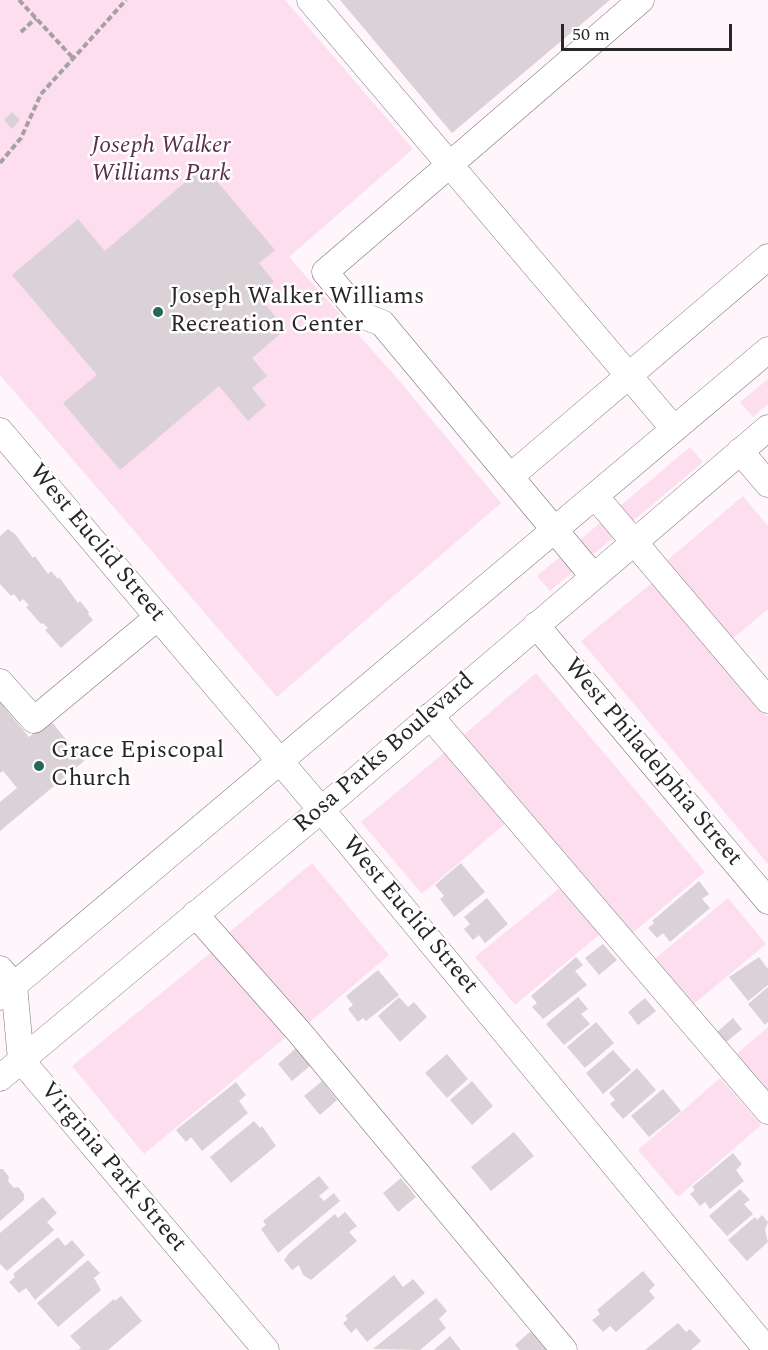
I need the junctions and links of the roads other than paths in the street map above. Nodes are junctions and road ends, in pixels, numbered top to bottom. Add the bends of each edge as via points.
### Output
1 (310, 0) edge
2 (641, 0) edge
3 (450, 165) junction
4 (768, 257) edge
5 (768, 350) edge
6 (628, 375) junction
7 (768, 428) edge
8 (674, 429) junction
9 (0, 431) edge
10 (740, 451) junction
11 (512, 476) junction
12 (768, 484) edge
13 (595, 496) junction
14 (557, 529) junction
15 (632, 542) junction
16 (593, 576) junction
17 (158, 617) junction
18 (536, 625) junction
19 (0, 682) edge
20 (768, 700) edge
21 (430, 716) junction
22 (280, 761) junction
23 (321, 810) junction
24 (768, 901) edge
25 (195, 914) junction
26 (5, 983) edge
27 (21, 1060) junction
28 (0, 1077) edge
29 (768, 1112) edge
30 (266, 1350) edge
31 (564, 1350) edge
32 (767, 1350) edge

1 - 3 street
2 - 3 street
3 - 6 street
3 - 11 street via 325,272 361,315 382,323
4 - 6 street
5 - 8 street
6 - 8 street
6 - 11 street
7 - 10 street, Rosa Parks Boulevard
8 - 13 street
9 - 17 street, West Euclid Street
10 - 12 street
10 - 15 street, Rosa Parks Boulevard
11 - 14 street
13 - 14 street
13 - 15 street
14 - 16 street
14 - 22 street
15 - 16 street, Rosa Parks Boulevard
15 - 20 street
16 - 18 street, Rosa Parks Boulevard
17 - 19 street via 34,720
17 - 22 street, West Euclid Street
18 - 21 street, Rosa Parks Boulevard
18 - 24 street, West Philadelphia Street
21 - 23 street, Rosa Parks Boulevard
21 - 29 street
22 - 23 street, West Euclid Street
22 - 26 street
23 - 25 street, Rosa Parks Boulevard
23 - 32 street, West Euclid Street
25 - 27 street, Rosa Parks Boulevard
25 - 31 street via 300,1033
26 - 27 street, Virginia Park Street
27 - 28 street, Rosa Parks Boulevard
27 - 30 street, Virginia Park Street

